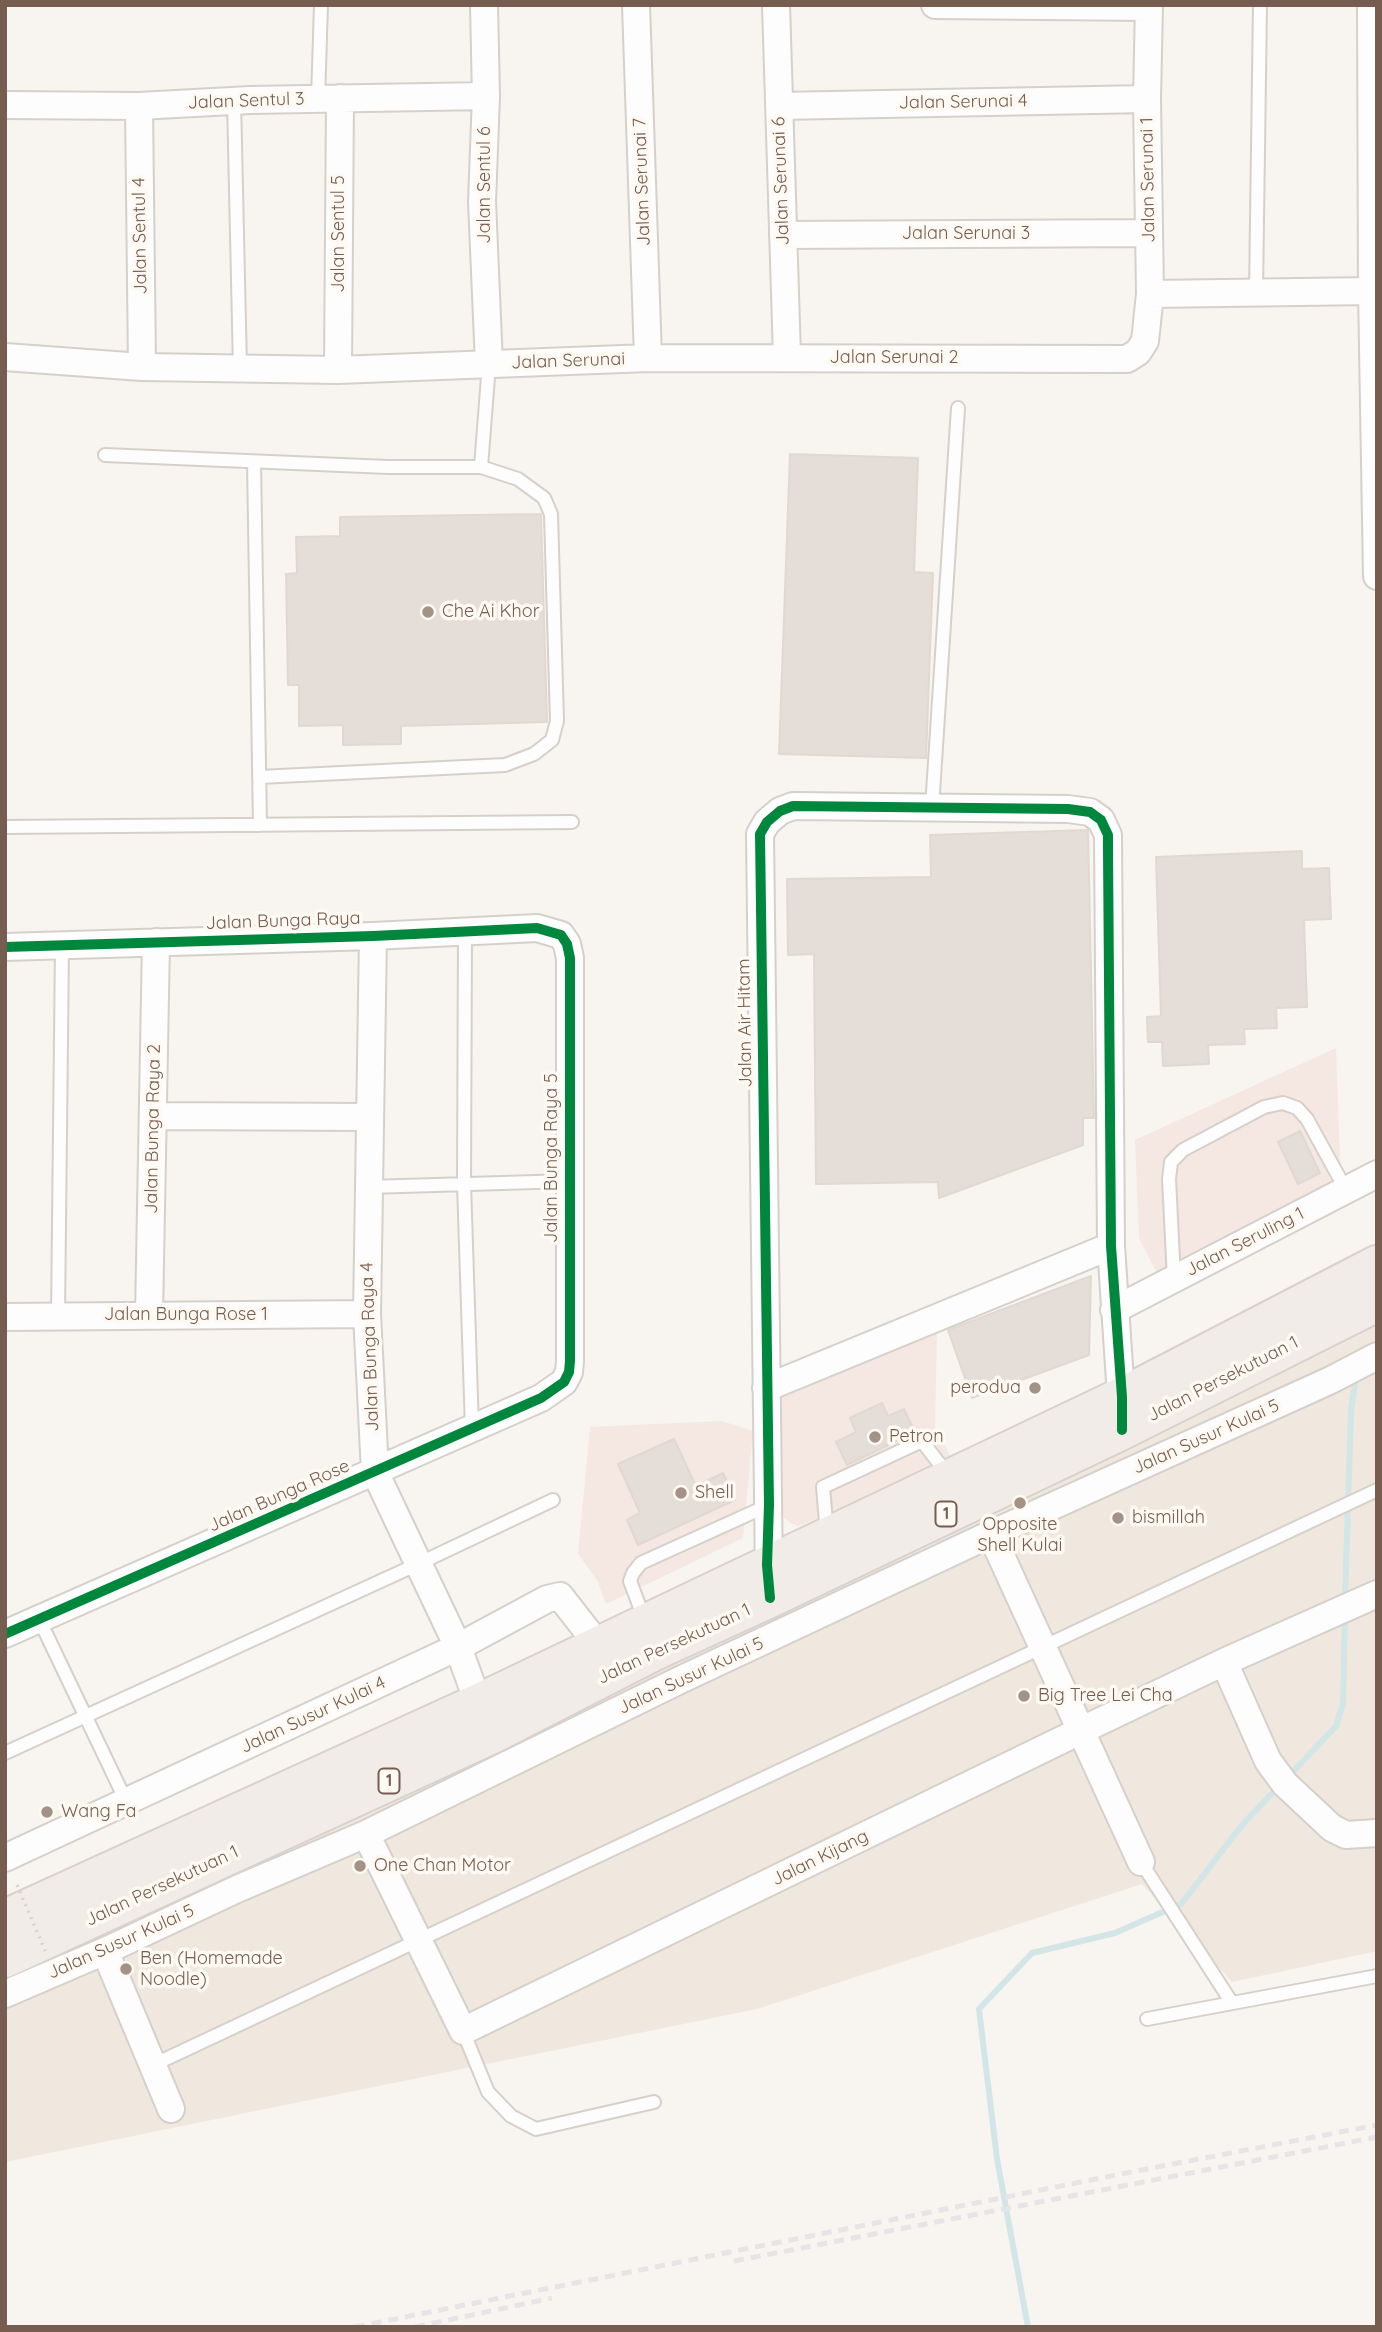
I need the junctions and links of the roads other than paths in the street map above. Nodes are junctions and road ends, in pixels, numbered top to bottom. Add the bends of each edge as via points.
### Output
1 (321, 5) edge
2 (484, 5) edge
3 (636, 5) edge
4 (776, 5) edge
5 (935, 5) edge
6 (1260, 5) edge
7 (1371, 5) edge
8 (1149, 6) edge
9 (486, 96) junction
10 (329, 98) junction
11 (1147, 99) junction
12 (234, 100) junction
13 (5, 105) edge
14 (139, 106) junction
15 (779, 106) junction
16 (1375, 163) edge
17 (1149, 233) junction
18 (783, 235) junction
19 (1372, 291) junction
20 (1256, 292) junction
21 (1150, 294) junction
22 (1138, 352) joint
23 (5, 357) edge
24 (787, 357) junction
25 (648, 358) junction
26 (489, 364) junction
27 (142, 367) junction
28 (240, 369) junction
29 (338, 370) junction
30 (1375, 390) edge
31 (958, 408) dead end
32 (105, 456) dead end
33 (254, 462) junction
34 (481, 467) junction
35 (1377, 576) edge
36 (259, 777) junction
37 (932, 808) junction
38 (572, 822) dead end
39 (260, 825) junction
40 (5, 827) edge
41 (465, 931) junction
42 (561, 935) joint
43 (373, 936) junction
44 (156, 943) junction
45 (62, 945) junction
46 (5, 947) edge
47 (153, 1116) junction
48 (368, 1116) junction
49 (1377, 1174) edge
50 (569, 1181) junction
51 (464, 1184) junction
52 (368, 1187) junction
53 (1346, 1190) junction
54 (1111, 1246) junction
55 (1377, 1265) edge
56 (1174, 1279) junction
57 (1377, 1302) edge
58 (1114, 1310) junction
59 (367, 1314) junction
60 (149, 1315) junction
61 (58, 1316) junction
62 (5, 1317) edge
63 (1377, 1356) edge
64 (564, 1382) joint
65 (766, 1388) junction
66 (1122, 1414) junction
67 (472, 1429) junction
68 (375, 1472) junction
69 (1377, 1490) edge
70 (553, 1500) dead end
71 (769, 1505) junction
72 (991, 1534) junction
73 (418, 1564) junction
74 (769, 1582) junction
75 (1377, 1594) edge
76 (40, 1621) junction
77 (645, 1622) junction
78 (5, 1634) edge
79 (599, 1646) junction
80 (1041, 1646) junction
81 (458, 1647) junction
82 (1224, 1662) junction
83 (85, 1716) junction
84 (484, 1719) junction
85 (1080, 1731) junction
86 (5, 1753) edge
87 (126, 1801) junction
88 (366, 1833) junction
89 (1377, 1833) edge
90 (5, 1858) edge
91 (1141, 1862) joint
92 (11, 1902) edge
93 (418, 1940) junction
94 (105, 1951) junction
95 (5, 1958) edge
96 (1377, 1976) edge
97 (5, 1994) edge
98 (1232, 2003) junction
99 (1147, 2019) dead end
100 (463, 2031) junction
101 (153, 2065) junction
102 (654, 2102) dead end
103 (171, 2109) dead end

1 - 10 lane
2 - 9 street, Jalan Sentul 6
3 - 25 street, Jalan Serunai 7
4 - 15 street, Jalan Serunai 6
5 - 8 street
6 - 20 lane
7 - 16 street
8 - 11 street, Jalan Serunai 1
9 - 10 street, Jalan Sentul 3
9 - 26 street, Jalan Sentul 6 via 482,202
10 - 12 street, Jalan Sentul 3
10 - 29 street, Jalan Sentul 5
11 - 15 street, Jalan Serunai 4
11 - 17 street, Jalan Serunai 1
12 - 14 street, Jalan Sentul 3
12 - 28 lane
13 - 14 street, Jalan Sentul 3
14 - 27 street, Jalan Sentul 4
15 - 18 street, Jalan Serunai 6
16 - 19 street
17 - 18 street, Jalan Serunai 3
17 - 21 street, Jalan Serunai 1
18 - 24 street, Jalan Serunai 6
19 - 20 street
19 - 30 street
20 - 21 street
21 - 22 street, Jalan Serunai 1 via 1145,341
22 - 24 street, Jalan Serunai 2 via 1128,359
23 - 27 street, Jalan Serunai
24 - 25 street, Jalan Serunai 2
25 - 26 street, Jalan Serunai
26 - 29 street, Jalan Serunai
26 - 34 lane
27 - 28 street, Jalan Serunai
28 - 29 street, Jalan Serunai
30 - 35 street
31 - 37 lane
32 - 33 lane
33 - 34 lane
33 - 36 lane
34 - 36 lane via 518,480 544,498 551,514 557,721 552,740 534,754 505,765
36 - 39 lane
37 - 54 street, Jalan Air Hitam via 1090,812 1101,820 1108,835
37 - 65 street, Jalan Air Hitam via 793,806 767,822 760,834
38 - 39 lane
39 - 40 lane
41 - 42 street, Jalan Bunga Raya via 537,928
41 - 43 street, Jalan Bunga Raya
41 - 51 lane
42 - 50 street, Jalan Bunga Raya 5 via 570,958
43 - 44 street, Jalan Bunga Raya
43 - 48 street, Jalan Bunga Raya 4
44 - 45 street, Jalan Bunga Raya
44 - 47 street, Jalan Bunga Raya 2
45 - 46 street, Jalan Bunga Raya
45 - 61 lane
47 - 48 street
47 - 60 street, Jalan Bunga Raya 2
48 - 52 street, Jalan Bunga Raya 4
49 - 53 street, Jalan Seruling 1
50 - 51 lane
50 - 64 street, Jalan Bunga Raya 5 via 570,1361
51 - 52 lane
51 - 67 lane
52 - 59 street, Jalan Bunga Raya 4
53 - 56 street, Jalan Seruling 1
53 - 56 lane via 1297,1108 1283,1103 1264,1107 1183,1150 1171,1162
54 - 58 street, Jalan Air Hitam
54 - 65 street
55 - 66 highway, Jalan Persekutuan 1 / 1
56 - 58 street, Jalan Seruling 1
57 - 66 highway, Jalan Persekutuan 1 / 1
58 - 66 street, Jalan Air Hitam
59 - 60 street, Jalan Bunga Rose 1
59 - 68 street, Jalan Bunga Raya 4
60 - 61 street, Jalan Bunga Rose 1
61 - 62 street, Jalan Bunga Rose 1
63 - 72 street, Jalan Susur Kulai 5
64 - 67 street, Jalan Bunga Rose via 541,1398
65 - 71 street, Jalan Air Hitam
66 - 74 highway, Jalan Persekutuan 1 / 1
66 - 74 highway, Jalan Persekutuan 1 / 1 via 951,1479 827,1537
67 - 68 street, Jalan Bunga Rose
68 - 73 street, Jalan Bunga Raya 4
68 - 76 street, Jalan Bunga Rose
69 - 80 lane
70 - 73 lane
71 - 74 street, Jalan Air Hitam
71 - 77 lane via 641,1563 630,1581
72 - 80 street
72 - 88 street, Jalan Susur Kulai 5
73 - 81 street, Jalan Bunga Raya 4
73 - 83 lane
74 - 77 highway, Jalan Persekutuan 1 / 1
74 - 84 highway, Jalan Persekutuan 1 / 1 via 652,1652
75 - 82 street, Jalan Kijang
76 - 78 street, Jalan Bunga Rose
76 - 83 lane
77 - 79 highway, Jalan Persekutuan 1 / 1
79 - 81 street, Jalan Susur Kulai 4 via 560,1596
79 - 84 highway, Jalan Persekutuan 1 / 1
80 - 85 street
80 - 93 lane
81 - 84 street, Jalan Bunga Raya 4
81 - 87 street, Jalan Susur Kulai 4
82 - 85 street, Jalan Kijang
82 - 89 street via 1268,1761 1285,1784 1332,1828 1346,1835
83 - 86 lane
83 - 87 lane
84 - 92 highway, Jalan Persekutuan 1 / 1
84 - 95 highway, Jalan Persekutuan 1 / 1
85 - 91 street
85 - 100 street, Jalan Kijang
87 - 90 street, Jalan Susur Kulai 4
88 - 93 street
88 - 94 street, Jalan Susur Kulai 5
91 - 98 lane
93 - 100 street
93 - 101 lane
94 - 97 street, Jalan Susur Kulai 5
94 - 101 street
96 - 98 lane
98 - 99 lane
100 - 102 lane via 488,2092 511,2116 536,2129
101 - 103 street

